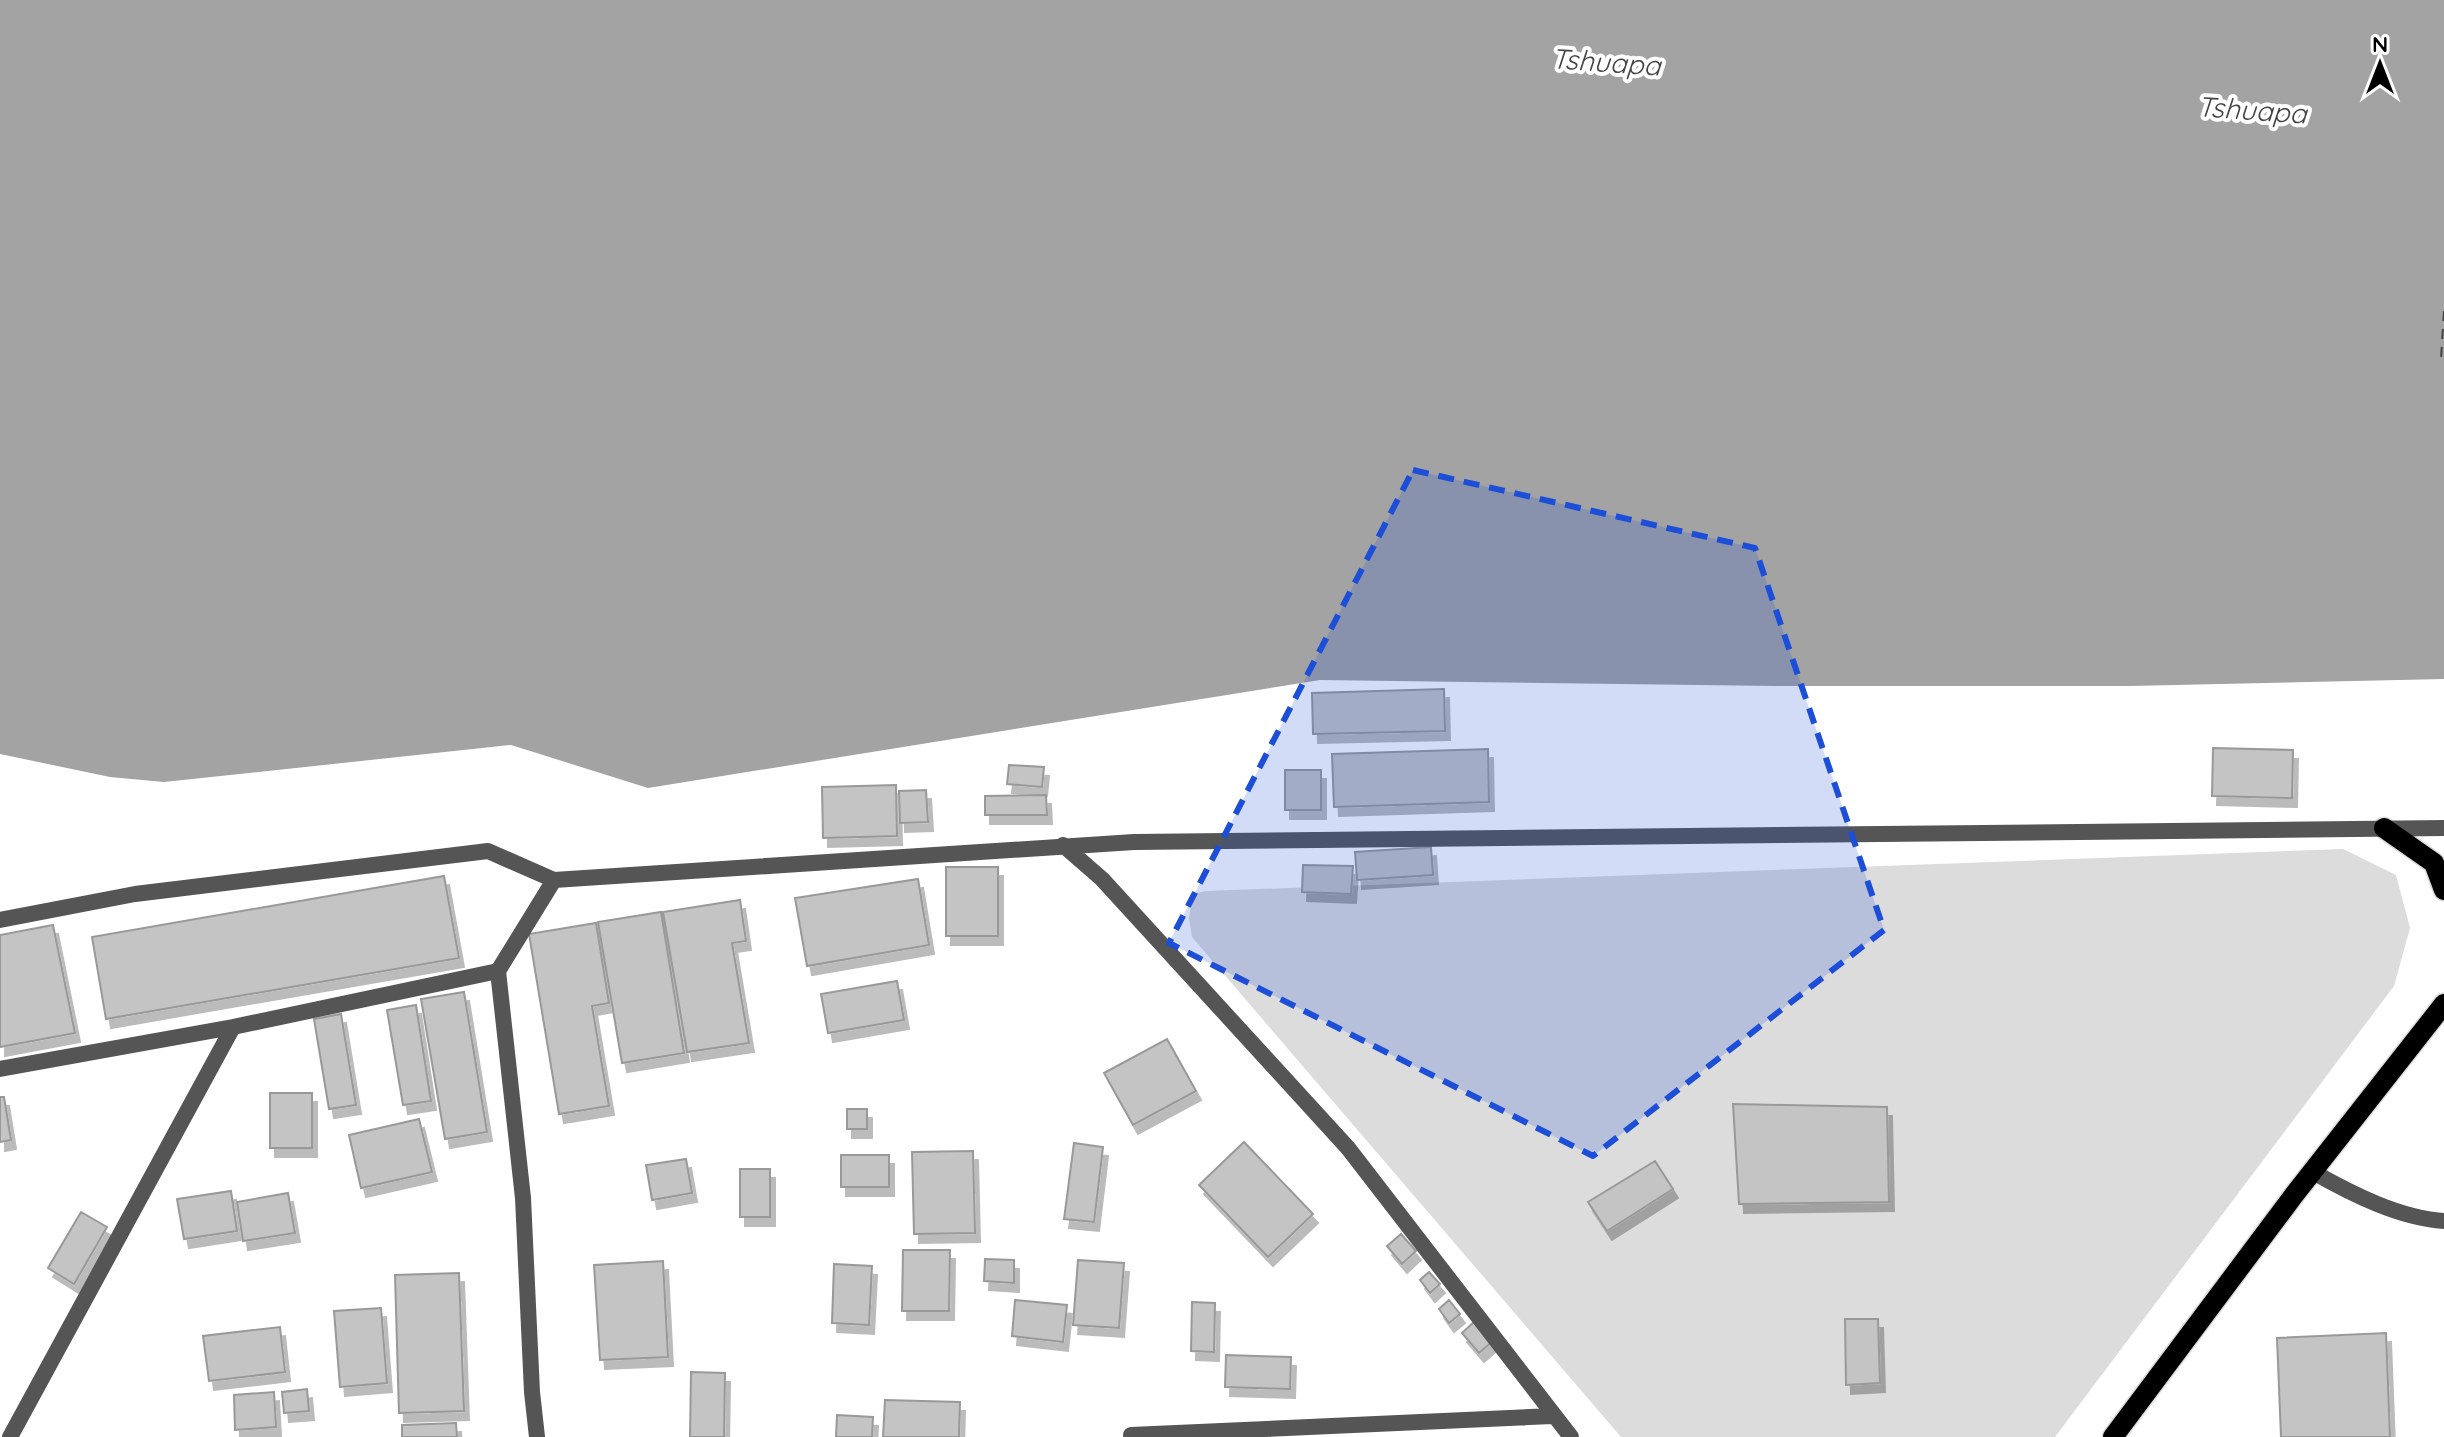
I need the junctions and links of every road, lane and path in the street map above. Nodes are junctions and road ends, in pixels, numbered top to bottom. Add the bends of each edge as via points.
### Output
1 (2384, 828) junction
2 (2444, 828) edge
3 (1063, 845) junction
4 (554, 880) junction
5 (2444, 890) edge
6 (0, 920) edge
7 (498, 971) junction
8 (2444, 1004) edge
9 (233, 1027) junction
10 (0, 1069) edge
11 (2313, 1172) junction
12 (2444, 1221) edge
13 (1552, 1416) junction
14 (1131, 1435) dead end
15 (10, 1437) edge
16 (537, 1437) edge
17 (1571, 1437) edge
18 (2113, 1437) edge

1 - 2 street
1 - 3 street
1 - 5 main road via 2434,863
3 - 4 street
3 - 13 street via 1102,879 1348,1148
4 - 6 street via 488,851 135,894
4 - 7 street
7 - 9 street
7 - 16 street via 523,1198
8 - 11 main road
9 - 10 street
9 - 15 street
11 - 12 street via 2420,1219
11 - 18 main road
13 - 14 street
13 - 17 street

